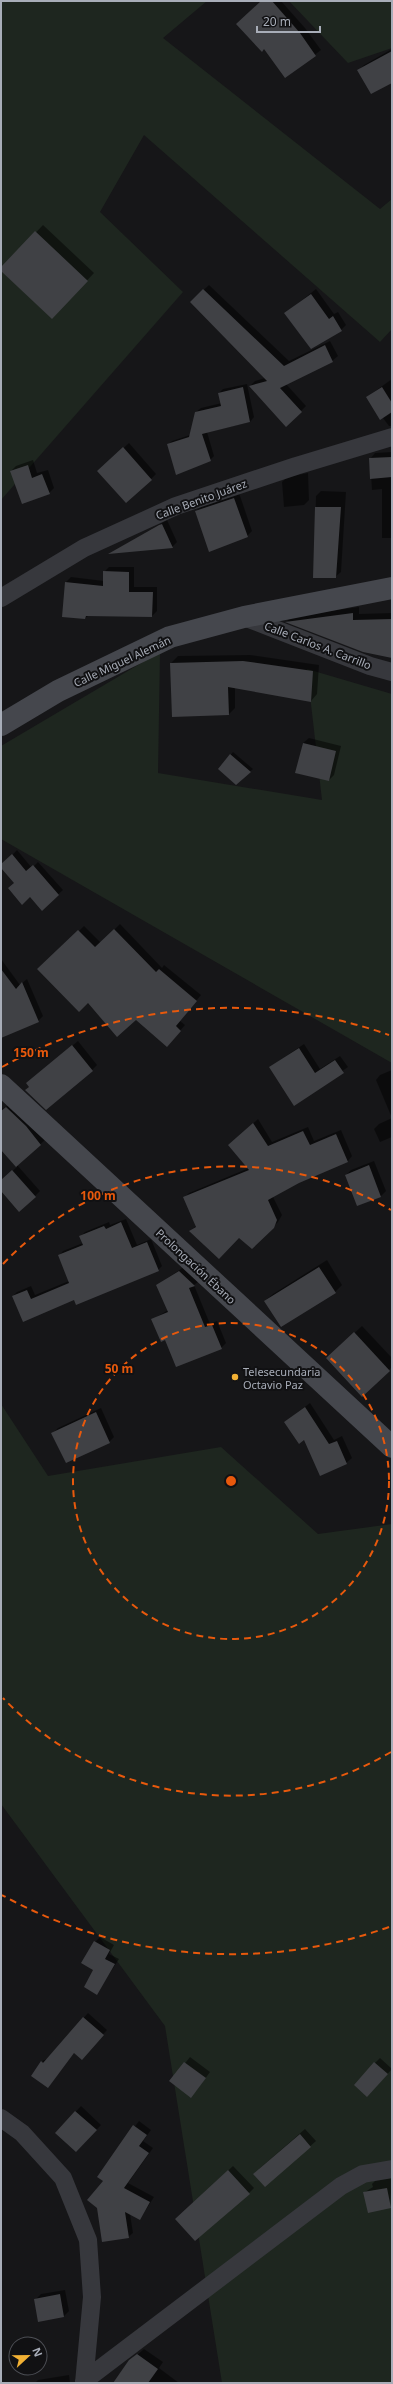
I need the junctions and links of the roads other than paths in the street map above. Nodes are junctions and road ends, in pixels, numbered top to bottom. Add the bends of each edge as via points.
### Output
1 (392, 437) edge
2 (392, 588) edge
3 (1, 598) edge
4 (244, 617) junction
5 (392, 672) edge
6 (1, 725) edge
7 (1, 1085) edge
8 (392, 1447) edge
9 (1, 2118) edge
10 (392, 2169) edge
11 (84, 2382) edge

1 - 3 street, Calle Benito Juárez via 176,506 84,548
2 - 4 street, Calle Miguel Alemán
4 - 5 street, Calle Carlos A. Carrillo via 370,666
4 - 6 street, Calle Miguel Alemán via 170,637 58,691
7 - 8 street, Prolongación Ébano
9 - 11 street via 22,2133 63,2178 88,2240 92,2297
10 - 11 street via 363,2174 340,2186

